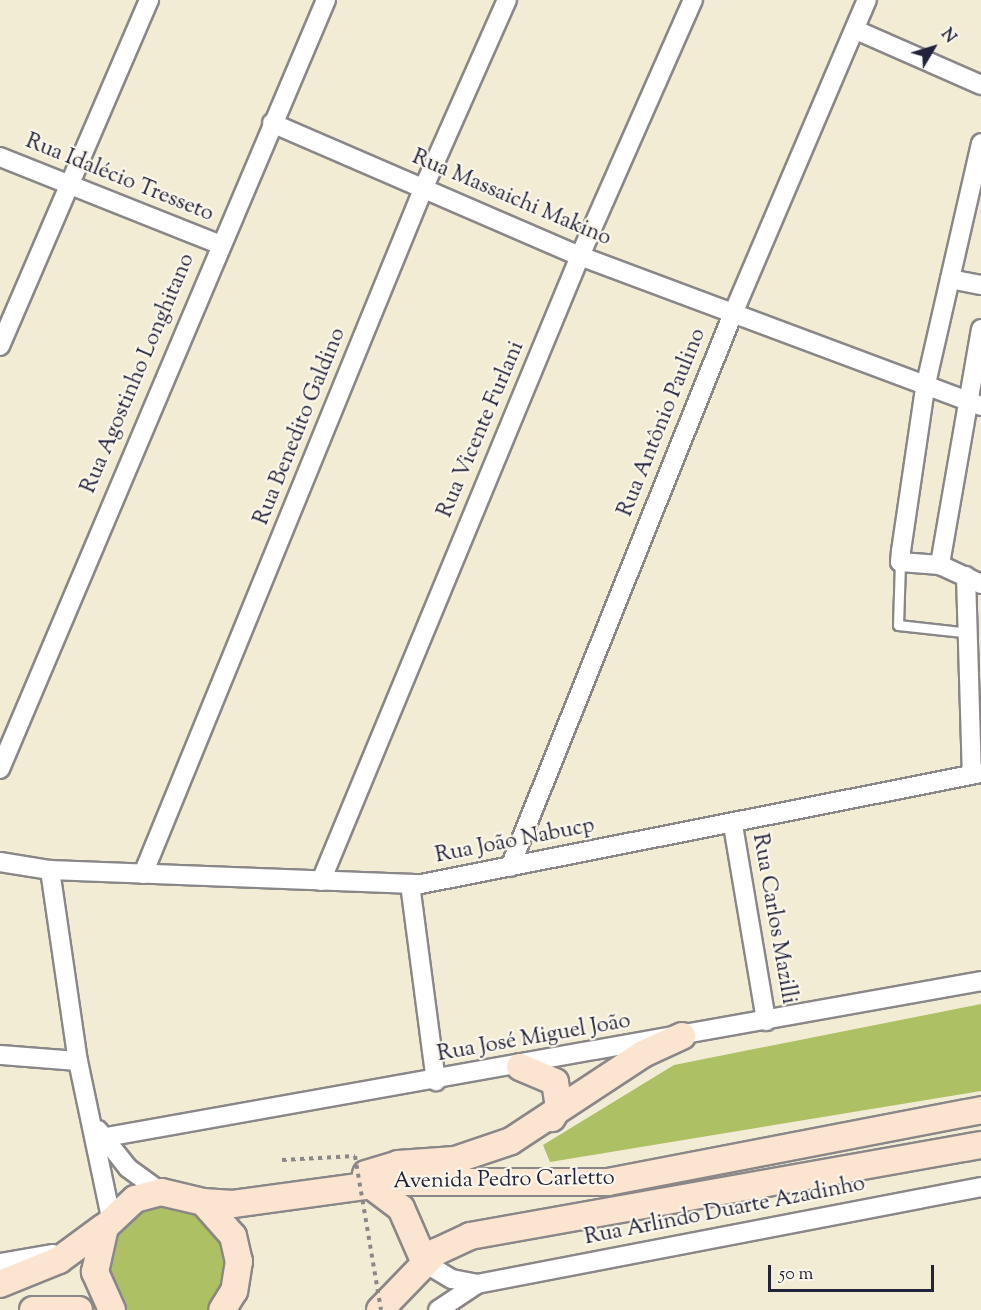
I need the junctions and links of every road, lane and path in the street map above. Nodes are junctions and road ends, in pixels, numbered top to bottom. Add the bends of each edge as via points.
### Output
1 (149, 0) edge
2 (326, 0) edge
3 (507, 0) edge
4 (693, 0) edge
5 (867, 0) edge
6 (856, 30) junction
7 (981, 85) edge
8 (272, 123) junction
9 (981, 143) edge
10 (0, 157) edge
11 (69, 185) junction
12 (423, 187) junction
13 (975, 197) edge
14 (219, 244) junction
15 (580, 256) junction
16 (950, 279) junction
17 (981, 285) edge
18 (732, 315) junction
19 (981, 329) edge
20 (0, 346) edge
21 (925, 388) junction
22 (973, 403) edge
23 (900, 562) junction
24 (940, 565) junction
25 (973, 580) edge
26 (970, 633) junction
27 (0, 769) edge
28 (977, 773) edge
29 (733, 825) junction
30 (0, 862) edge
31 (510, 867) junction
32 (50, 870) junction
33 (143, 874) junction
34 (321, 881) junction
35 (410, 884) junction
36 (981, 981) edge
37 (766, 1021) junction
38 (682, 1036) junction
39 (0, 1055) edge
40 (78, 1061) junction
41 (520, 1067) junction
42 (436, 1081) junction
43 (981, 1110) edge
44 (552, 1118) junction
45 (98, 1134) junction
46 (981, 1144) edge
47 (282, 1160) dead end
48 (369, 1184) junction
49 (981, 1187) edge
50 (324, 1189) junction
51 (161, 1192) junction
52 (202, 1202) junction
53 (101, 1230) junction
54 (0, 1263) edge
55 (424, 1263) junction
56 (0, 1284) edge
57 (477, 1284) junction
58 (33, 1310) edge
59 (79, 1310) edge
60 (112, 1310) edge
61 (222, 1310) edge
62 (380, 1310) edge
63 (438, 1310) edge

1 - 11 street
2 - 8 street, Rua Agostinho Longhitano
3 - 12 street, Rua Benedito Galdino
4 - 15 street, Rua Vicente Furlani
5 - 6 street, Rua Antônio Paulino
6 - 7 street
6 - 18 street, Rua Antônio Paulino
8 - 12 street, Rua Massaichi Makino
8 - 14 street, Rua Agostinho Longhitano
9 - 13 street
10 - 11 street, Rua Idalécio Tresseto
11 - 14 street, Rua Idalécio Tresseto
11 - 20 street
12 - 15 street, Rua Massaichi Makino
12 - 33 street, Rua Benedito Galdino
13 - 16 street
14 - 27 street, Rua Agostinho Longhitano
15 - 18 street, Rua Massaichi Makino
15 - 34 street, Rua Vicente Furlani
16 - 17 street
16 - 21 street
18 - 21 street, Rua Massaichi Makino
18 - 31 street, Rua Antônio Paulino
19 - 22 street
21 - 22 street, Rua Massaichi Makino
21 - 23 street
22 - 24 street
23 - 24 street
23 - 26 lane via 898,625
24 - 25 street
25 - 26 street
26 - 28 street
28 - 29 street, Rua João Nabucp
29 - 31 street, Rua João Nabucp
29 - 37 street, Rua Carlos Mazilli
30 - 32 street, Rua João Nabucp
31 - 35 street, Rua João Nabucp
32 - 33 street, Rua João Nabucp
32 - 40 street
33 - 34 street, Rua João Nabucp
34 - 35 street, Rua João Nabucp
35 - 42 street
36 - 37 street, Rua José Miguel João
37 - 38 street, Rua José Miguel João
38 - 41 street, Rua José Miguel João
38 - 44 main road via 644,1054
39 - 40 street
40 - 45 street
41 - 42 street, Rua José Miguel João
41 - 44 main road via 555,1082 559,1106
42 - 45 street, Rua José Miguel João
43 - 48 main road, Avenida Pedro Carletto via 608,1182
44 - 50 main road via 511,1141 455,1160 398,1164
45 - 51 street via 128,1168
45 - 53 street
46 - 55 main road, Avenida Pedro Carletto via 470,1236
47 - 62 path, bridge via 356,1156
48 - 50 main road, Avenida Pedro Carletto
48 - 55 main road via 401,1208
49 - 57 street, Rua Arlindo Duarte Azadinho
50 - 52 main road, Avenida Pedro Carletto via 233,1204
51 - 52 main road, Avenida Pedro Carletto
51 - 53 main road via 135,1199
52 - 61 main road via 233,1236 239,1261 234,1291
53 - 54 street
53 - 56 main road
53 - 60 main road via 95,1272
55 - 57 street, Rua Arlindo Duarte Azadinho via 452,1279
55 - 62 main road, Avenida Pedro Carletto
57 - 63 street, Rua Arlindo Duarte Azadinho
58 - 59 main road

